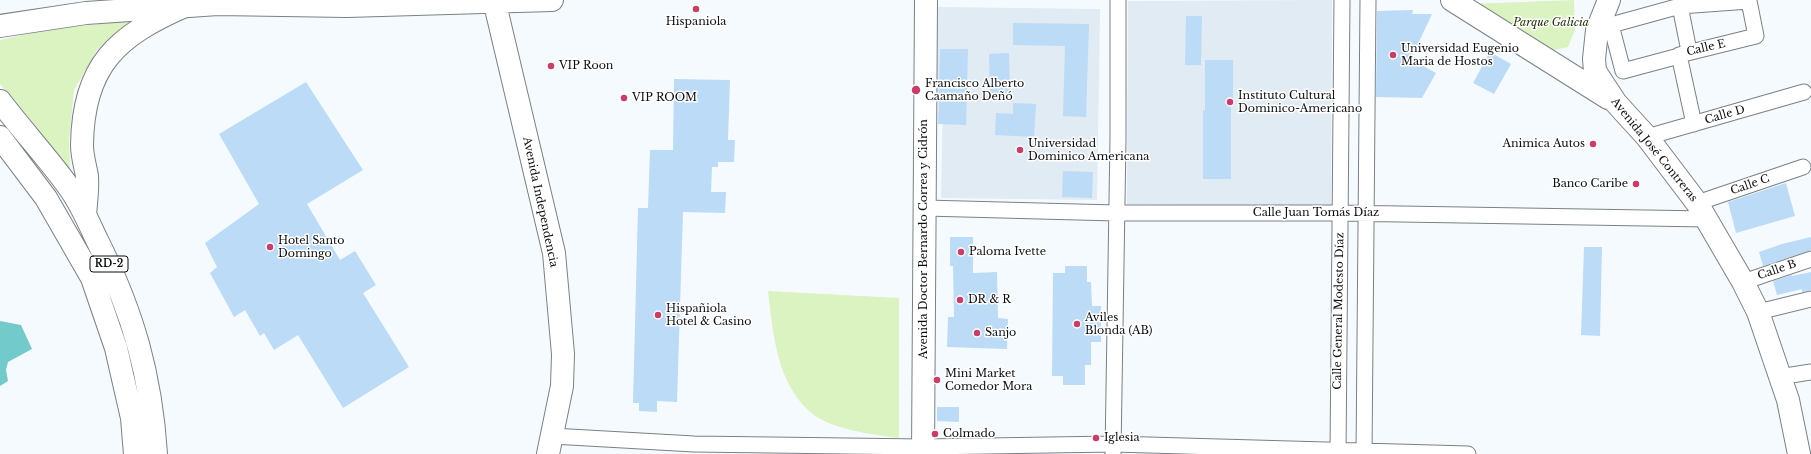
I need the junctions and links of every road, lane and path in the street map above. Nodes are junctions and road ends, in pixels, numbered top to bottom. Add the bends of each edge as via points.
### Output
1 (494, 0) edge
2 (552, 0) edge
3 (926, 0) edge
4 (1118, 0) edge
5 (1342, 0) edge
6 (1368, 0) edge
7 (1452, 0) edge
8 (1609, 0) edge
9 (185, 6) junction
10 (1680, 6) junction
11 (85, 7) edge
12 (0, 26) edge
13 (1684, 54) junction
14 (1804, 92) dead end
15 (0, 101) edge
16 (1616, 103) junction
17 (1694, 124) junction
18 (0, 137) edge
19 (1646, 137) junction
20 (1804, 167) dead end
21 (925, 208) junction
22 (1702, 211) junction
23 (1116, 213) junction
24 (1340, 213) junction
25 (1366, 213) junction
26 (85, 215) junction
27 (1811, 259) edge
28 (1743, 282) junction
29 (1811, 299) edge
30 (1758, 312) junction
31 (1811, 372) edge
32 (1779, 377) junction
33 (550, 445) edge
34 (694, 449) edge
35 (1113, 449) edge
36 (923, 451) edge
37 (1338, 452) edge
38 (1364, 452) edge
39 (136, 454) edge
40 (156, 454) edge
41 (1468, 454) edge
42 (1799, 454) edge

1 - 2 main road
1 - 9 main road via 346,6
1 - 33 main road, Avenida Independencia via 554,253 563,354 562,386
3 - 21 main road, Avenida Doctor Bernardo Correa y Cidrón
4 - 23 street
5 - 24 street, Calle General Modesto Díaz
6 - 25 street
7 - 16 main road
8 - 16 main road, Avenida José Contreras via 1597,30 1594,59 1595,71
9 - 11 main road
9 - 26 main road via 164,15 132,35 109,55 97,72 90,87 83,128 82,146 87,192
10 - 13 street
10 - 13 street, Calle E via 1749,1 1756,36
10 - 13 street via 1611,25 1623,71
11 - 12 main road
13 - 17 street, Calle E
14 - 17 street, Calle D
15 - 26 main road, RD-2 via 69,187
16 - 19 main road, Avenida José Contreras
17 - 19 street, Calle D
18 - 39 main road, RD-2 via 46,198 92,278 116,348 132,418
19 - 22 main road, Avenida José Contreras
20 - 22 street, Calle C
21 - 23 street, Calle Juan Tomás Díaz
21 - 36 main road, Avenida Doctor Bernardo Correa y Cidrón
22 - 25 street, Calle Juan Tomás Díaz
22 - 28 main road, Avenida José Contreras
23 - 24 street, Calle Juan Tomás Díaz
23 - 35 street
24 - 25 street, Calle Juan Tomás Díaz
24 - 37 street, Calle General Modesto Díaz
25 - 38 street
26 - 40 main road, RD-2 via 114,276 138,341 154,421
27 - 28 street, Calle B
28 - 30 main road, Avenida José Contreras
29 - 30 street
30 - 32 main road, Avenida José Contreras
31 - 32 street
32 - 42 main road, Avenida José Contreras via 1788,400
33 - 34 street
34 - 36 street
35 - 36 street
35 - 37 street
37 - 38 street
38 - 41 street

